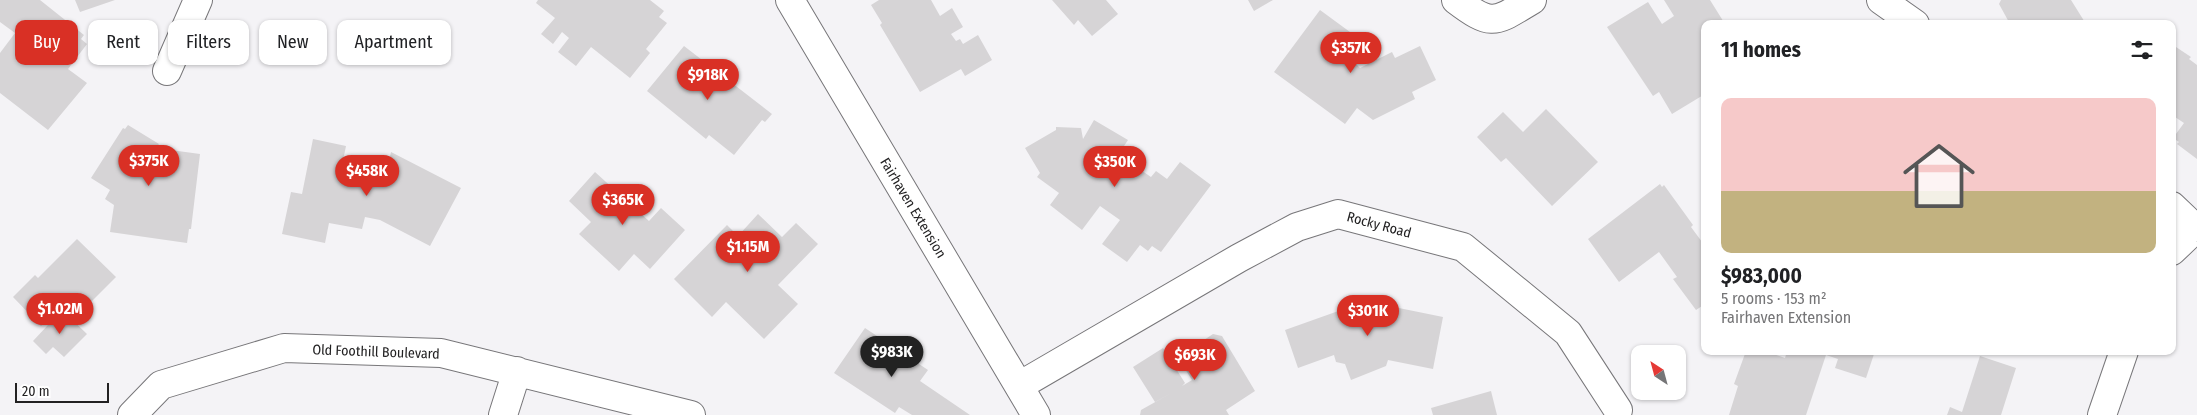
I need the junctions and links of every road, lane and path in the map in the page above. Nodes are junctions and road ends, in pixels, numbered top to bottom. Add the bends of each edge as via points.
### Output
1 (198, 0) edge
2 (790, 0) edge
3 (1456, 0) edge
4 (1532, 0) edge
5 (1881, 0) edge
6 (1910, 20) edge
7 (167, 71) dead end
8 (2176, 210) edge
9 (2196, 227) edge
10 (2176, 247) edge
11 (2123, 355) edge
12 (517, 371) junction
13 (1019, 386) junction
14 (1618, 410) dead end
15 (132, 415) edge
16 (503, 415) edge
17 (691, 415) edge
18 (1036, 415) edge
19 (2102, 415) edge

1 - 7 street
2 - 13 street, Fairhaven Extension
3 - 4 street via 1478,16 1500,20
5 - 6 street
8 - 9 street
9 - 10 street
11 - 19 street
12 - 15 street, Old Foothill Boulevard via 441,353 284,348 161,385
12 - 16 street
12 - 17 street, Old Foothill Boulevard
13 - 14 street, Rocky Road via 1239,258 1297,227 1338,214 1463,247 1568,333
13 - 18 street, Fairhaven Extension

